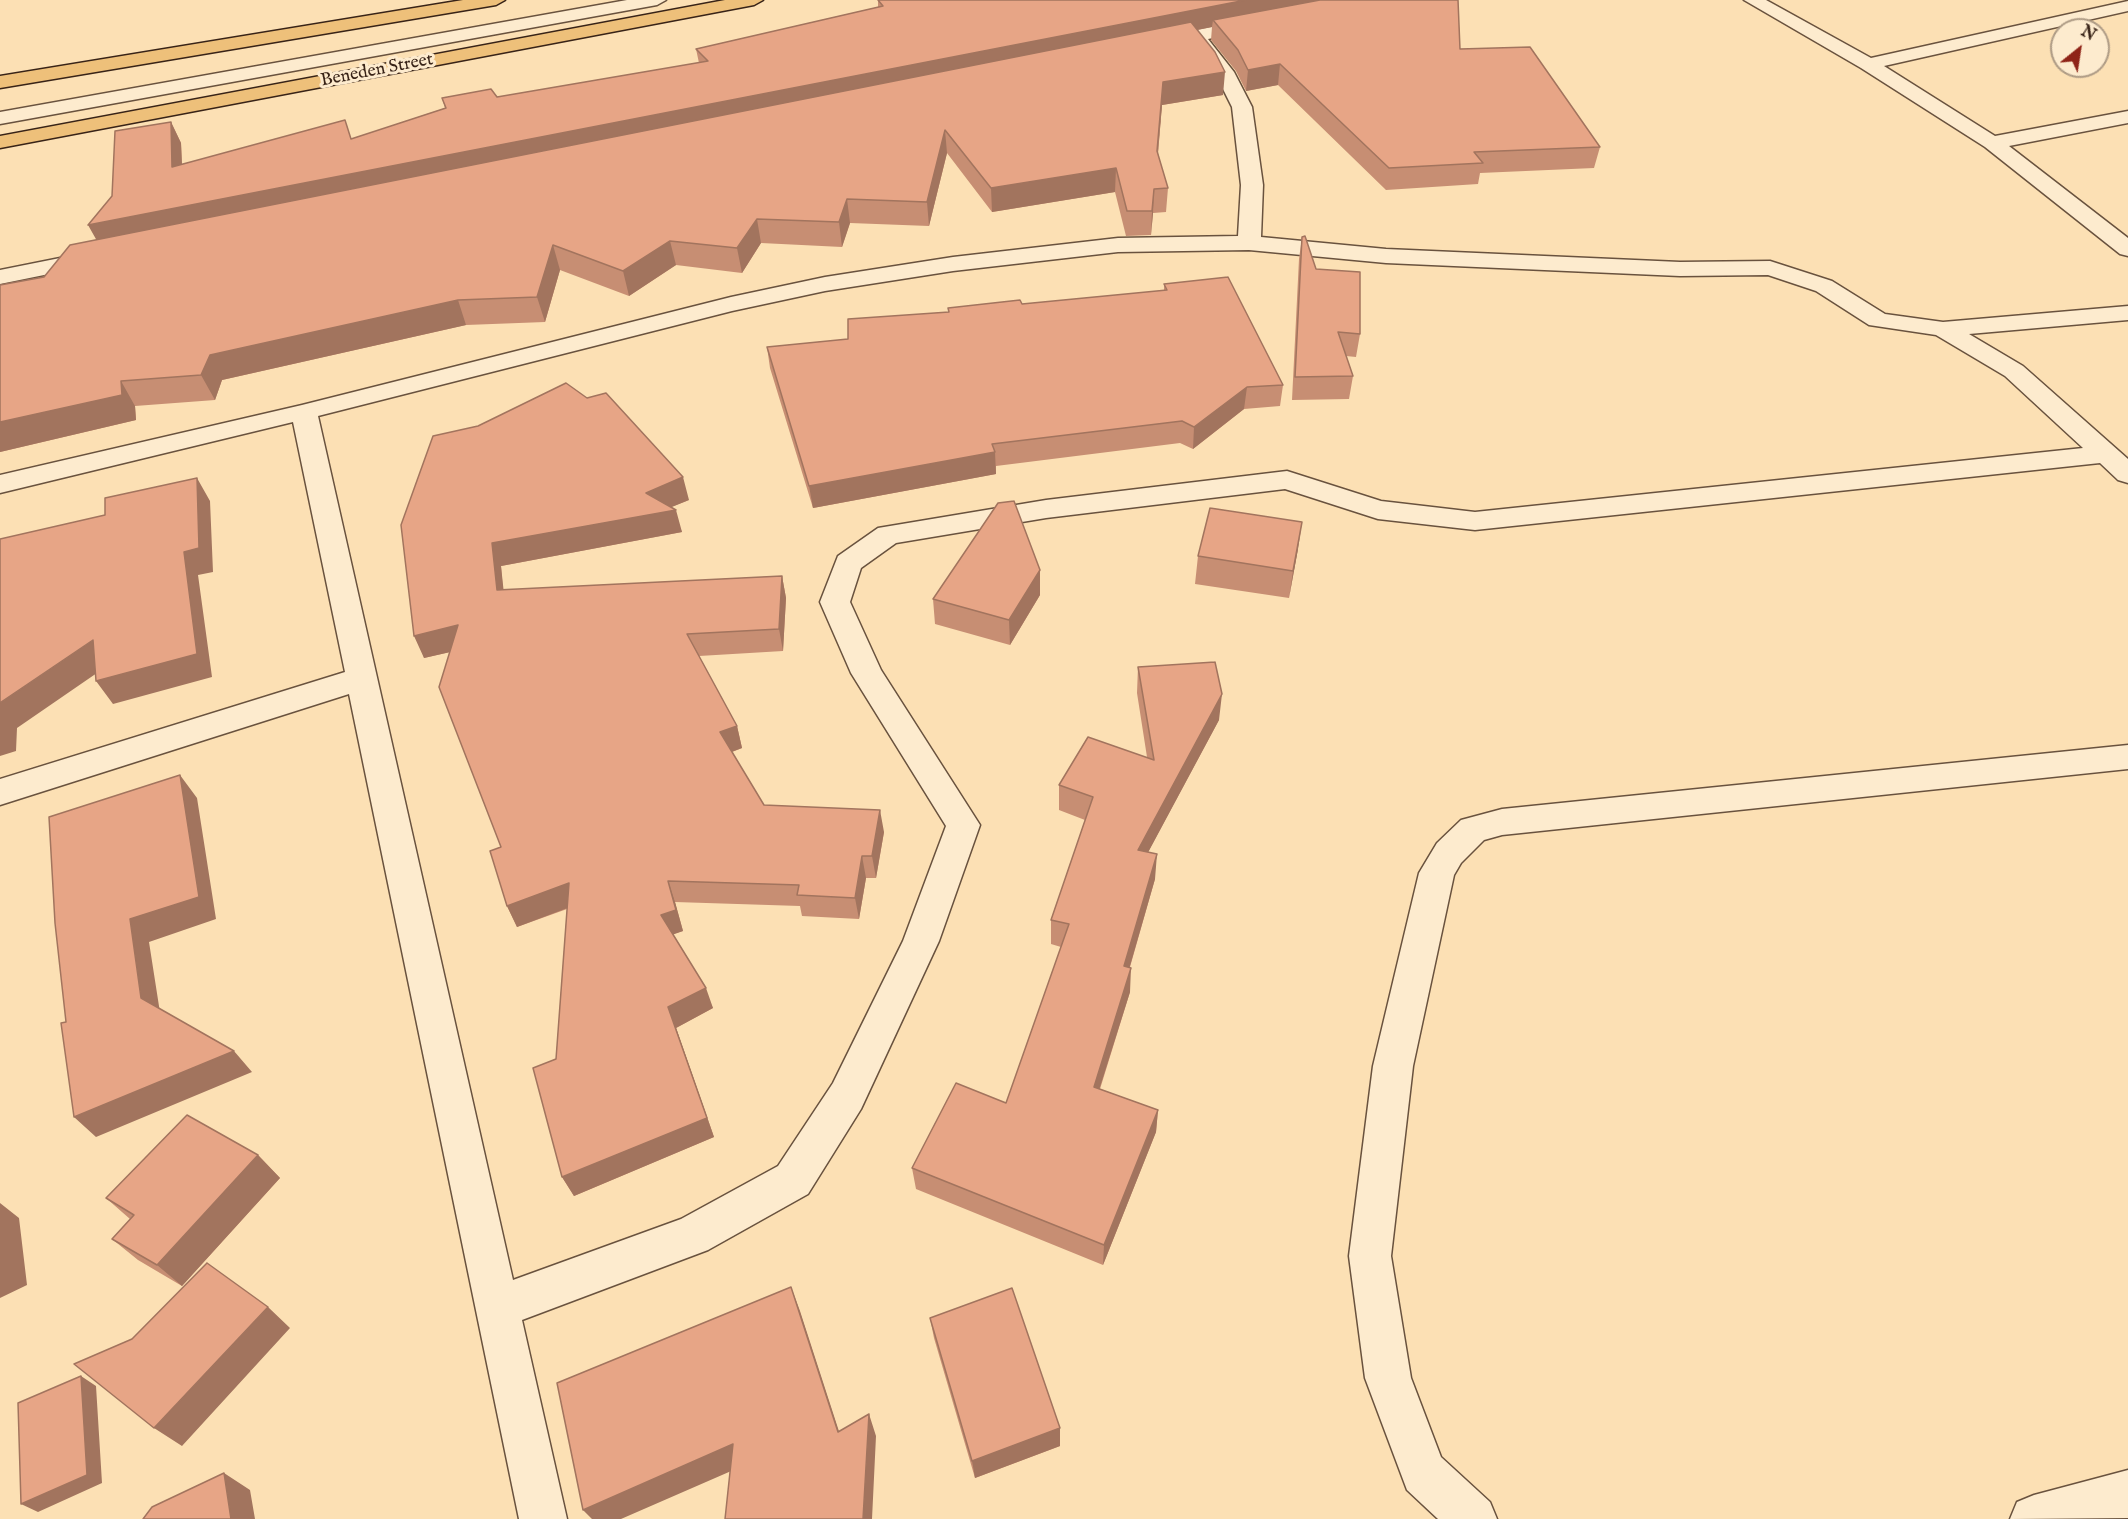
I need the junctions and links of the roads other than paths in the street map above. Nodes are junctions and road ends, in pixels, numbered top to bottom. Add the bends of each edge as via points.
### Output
1 (496, 0) edge
2 (581, 0) edge
3 (657, 0) edge
4 (754, 0) edge
5 (1753, 0) edge
6 (2128, 6) edge
7 (1274, 21) edge
8 (1195, 36) junction
9 (1137, 48) edge
10 (1868, 64) junction
11 (0, 82) edge
12 (0, 101) edge
13 (2128, 117) edge
14 (0, 118) edge
15 (0, 142) edge
16 (1992, 143) junction
17 (1249, 243) junction
18 (2128, 249) edge
19 (117, 254) edge
20 (0, 278) edge
21 (2128, 313) edge
22 (1943, 329) junction
23 (304, 412) junction
24 (2117, 464) edge
25 (0, 484) edge
26 (363, 678) junction
27 (2128, 758) edge
28 (0, 792) edge
29 (499, 1307) junction
30 (2128, 1494) edge
31 (543, 1519) edge
32 (1473, 1519) edge
33 (2034, 1519) edge

1 - 11 main road
2 - 12 street
3 - 14 street
4 - 15 main road, Beneden Street
5 - 10 street
6 - 10 street
7 - 8 street
8 - 9 street
8 - 17 street via 1224,72 1242,107 1252,185
10 - 16 street
13 - 16 street
16 - 18 street
17 - 22 street via 1386,256 1680,269 1770,268 1824,286 1878,320
17 - 23 street via 1118,245 825,284 731,304
19 - 20 street
21 - 22 street
22 - 24 street via 2014,371
23 - 25 street
23 - 26 street
24 - 29 street via 1475,521 1378,510 1287,480 1046,509 888,535 848,563 835,602 867,673 963,825 921,941 847,1096 793,1180 693,1235
26 - 28 street
26 - 29 street
27 - 32 street via 1502,822 1473,830 1449,853 1437,873 1393,1066 1371,1257 1388,1378 1424,1473
29 - 31 street
30 - 33 street

